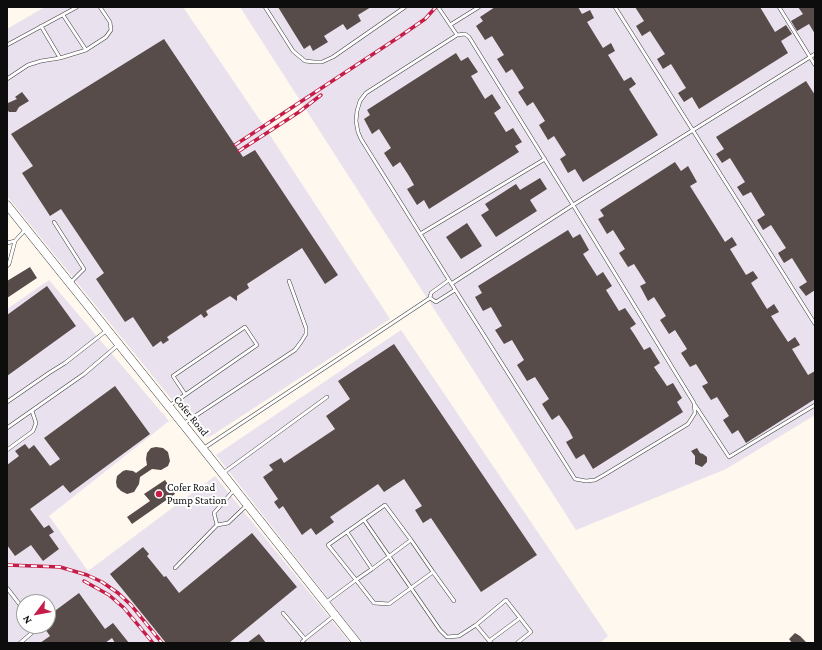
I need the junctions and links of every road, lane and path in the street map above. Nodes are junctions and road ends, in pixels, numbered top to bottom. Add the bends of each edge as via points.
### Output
1 (77, 7) edge
2 (100, 7) edge
3 (265, 7) edge
4 (405, 7) edge
5 (438, 7) edge
6 (479, 7) edge
7 (615, 7) edge
8 (779, 7) edge
9 (63, 15) junction
10 (450, 25) junction
11 (41, 26) junction
12 (457, 35) junction
13 (7, 45) edge
14 (86, 50) junction
15 (815, 54) edge
16 (810, 57) junction
17 (60, 58) junction
18 (815, 65) edge
19 (7, 79) edge
20 (692, 130) junction
21 (545, 159) junction
22 (7, 205) edge
23 (573, 205) junction
24 (54, 222) dead end
25 (26, 229) junction
26 (420, 234) junction
27 (15, 241) junction
28 (7, 243) edge
29 (7, 266) edge
30 (449, 280) junction
31 (290, 281) dead end
32 (70, 283) junction
33 (451, 284) junction
34 (455, 290) junction
35 (430, 298) junction
36 (815, 324) edge
37 (108, 330) junction
38 (119, 344) junction
39 (186, 394) junction
40 (327, 397) dead end
41 (7, 402) edge
42 (694, 403) junction
43 (815, 405) edge
44 (169, 406) junction
45 (32, 410) junction
46 (183, 424) junction
47 (7, 428) edge
48 (203, 449) junction
49 (7, 450) edge
50 (223, 473) junction
51 (235, 489) junction
52 (247, 504) junction
53 (364, 520) junction
54 (217, 525) junction
55 (347, 532) junction
56 (411, 540) junction
57 (388, 557) junction
58 (175, 568) dead end
59 (372, 569) junction
60 (434, 572) junction
61 (356, 580) junction
62 (7, 588) edge
63 (410, 588) junction
64 (16, 600) edge
65 (454, 601) dead end
66 (325, 603) junction
67 (283, 613) dead end
68 (335, 615) junction
69 (520, 618) junction
70 (476, 625) junction
71 (30, 634) edge
72 (305, 639) junction
73 (490, 642) edge
74 (20, 643) edge
75 (303, 643) edge
76 (357, 643) edge
77 (517, 643) edge

1 - 9 lane
2 - 14 lane via 110,22 111,30 106,37
3 - 4 lane via 293,51 305,61 314,62 322,62 333,57
5 - 10 lane
6 - 10 lane
7 - 20 lane
8 - 16 lane
9 - 11 lane
9 - 14 lane
10 - 12 lane
11 - 13 lane
11 - 17 lane
12 - 21 lane via 465,34 469,37
12 - 26 lane via 366,93 357,111 356,121 361,139
14 - 17 lane
15 - 16 lane
16 - 18 lane
16 - 20 lane
17 - 19 lane via 28,65
20 - 23 lane
20 - 36 lane
21 - 23 lane
21 - 26 lane
22 - 25 street, Cofer Road
23 - 33 lane
23 - 42 lane
24 - 32 lane via 84,269
25 - 27 lane
25 - 32 street, Cofer Road
26 - 30 lane
27 - 28 lane
27 - 29 lane
30 - 33 lane
30 - 35 lane via 431,292
31 - 46 lane via 306,328 306,334 301,342 295,350
32 - 37 street, Cofer Road
33 - 34 lane
34 - 35 lane via 436,302
34 - 42 lane via 575,479 595,480 688,424 695,414
35 - 48 lane
37 - 38 street, Cofer Road
37 - 41 lane via 66,363
38 - 44 street, Cofer Road
38 - 45 lane via 84,374
39 - 39 lane via 256,345 245,327 173,376
39 - 44 lane
40 - 50 lane
42 - 43 lane via 729,457
44 - 46 street, Cofer Road
45 - 47 lane
45 - 49 lane via 36,423 33,431
46 - 48 street, Cofer Road
48 - 50 street, Cofer Road
50 - 51 street, Cofer Road
51 - 52 street, Cofer Road
51 - 54 lane via 214,512
52 - 54 lane via 228,523
52 - 66 street, Cofer Road
53 - 55 lane
53 - 56 lane via 385,505
53 - 57 lane
54 - 58 lane
55 - 59 lane
55 - 61 lane via 328,545
56 - 57 lane
56 - 60 lane
57 - 59 lane
57 - 63 lane
59 - 61 lane
60 - 63 lane
60 - 65 lane
61 - 63 lane via 374,603 389,604
61 - 66 lane
62 - 64 lane
63 - 70 lane via 447,637 459,636
66 - 68 street, Cofer Road
67 - 72 lane
68 - 72 lane
68 - 76 street, Cofer Road
69 - 70 lane via 506,600
69 - 73 lane
69 - 77 lane via 531,632
70 - 73 lane
71 - 74 lane
72 - 75 lane

